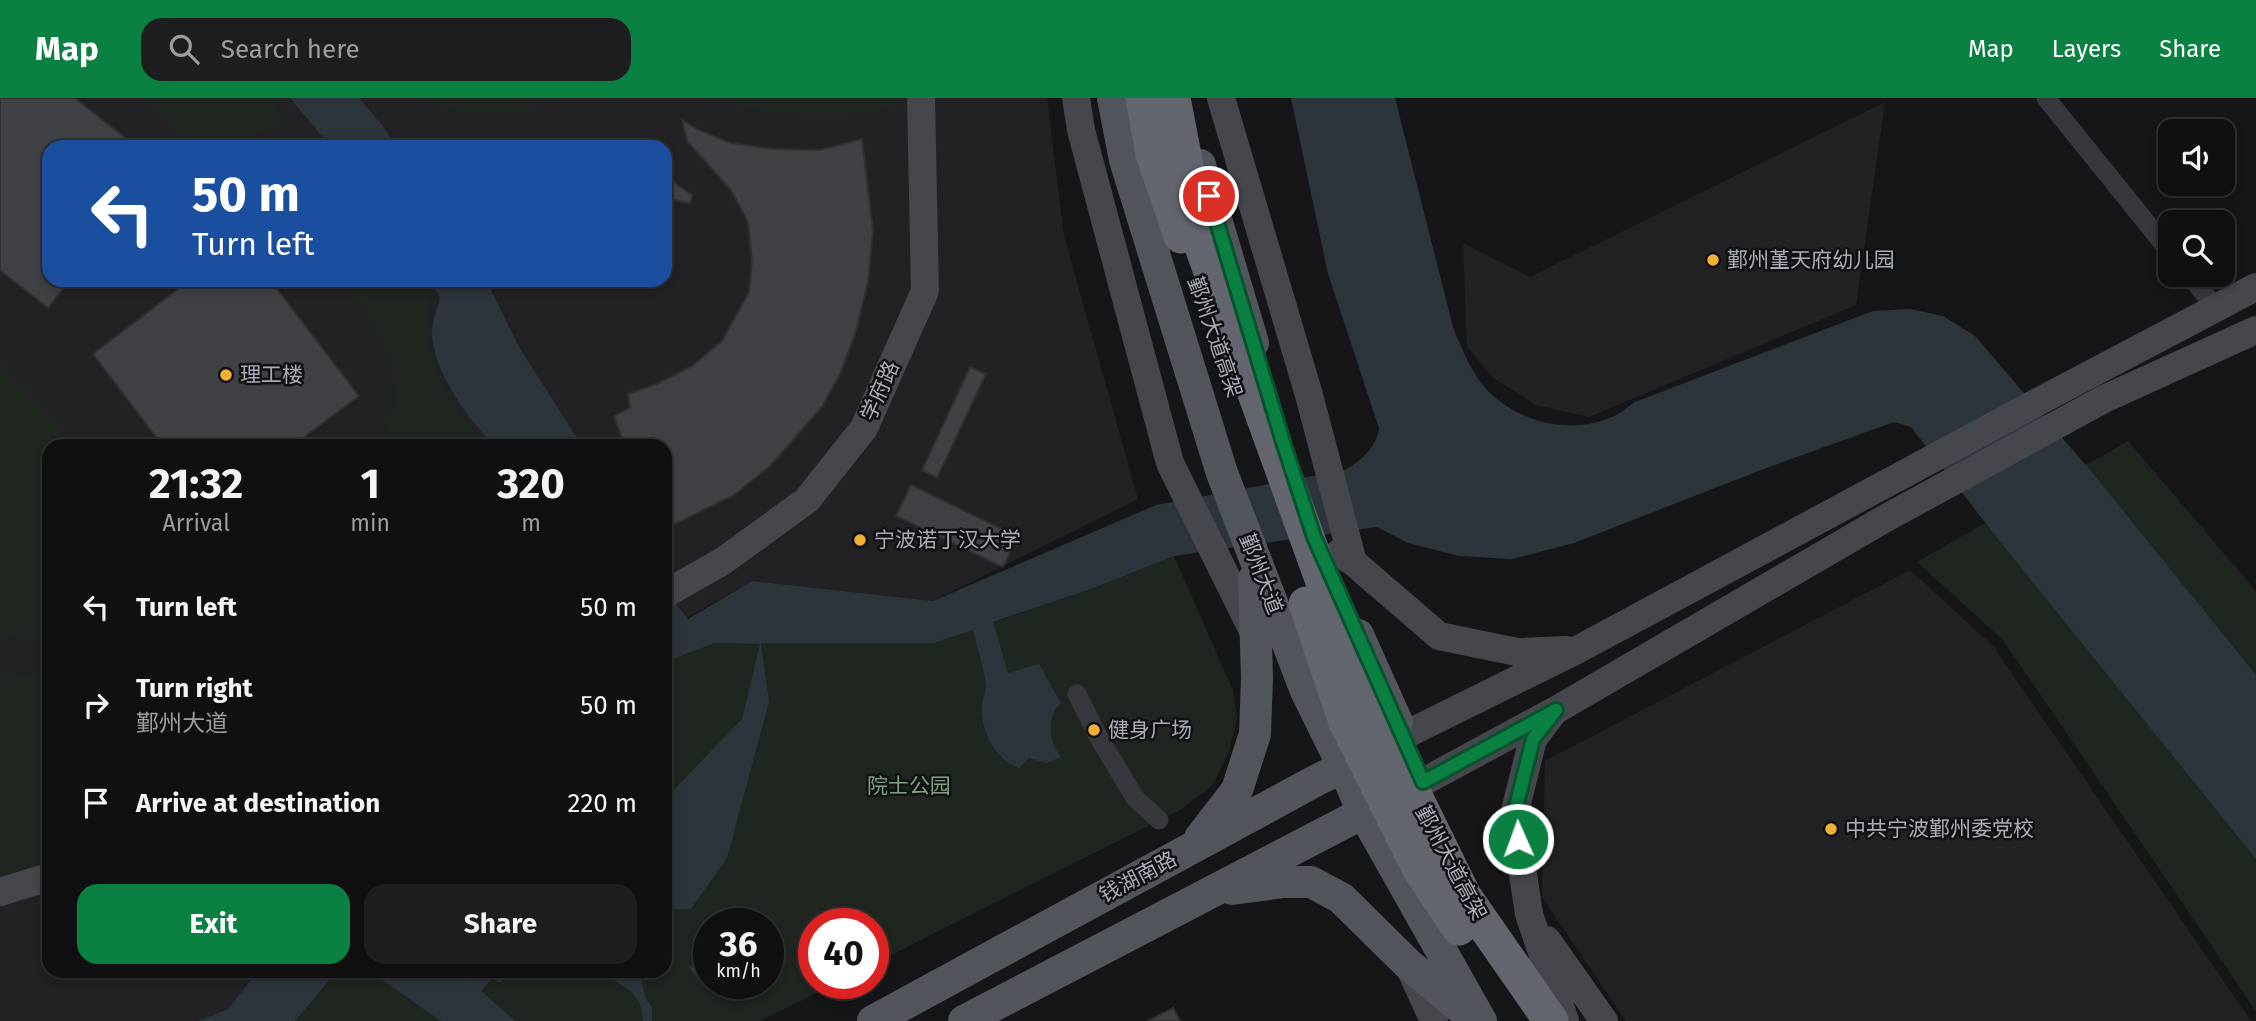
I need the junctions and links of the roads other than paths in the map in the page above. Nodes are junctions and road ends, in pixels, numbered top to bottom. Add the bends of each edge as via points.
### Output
1 (921, 98) edge
2 (1076, 98) edge
3 (1113, 98) edge
4 (1143, 98) edge
5 (1173, 98) edge
6 (1185, 98) edge
7 (1221, 98) edge
8 (2046, 98) edge
9 (2158, 237) edge
10 (2199, 287) edge
11 (2256, 287) edge
12 (2216, 308) junction
13 (2256, 330) edge
14 (1314, 537) junction
15 (1253, 554) junction
16 (1353, 562) junction
17 (672, 590) edge
18 (1256, 638) junction
19 (1577, 650) junction
20 (1077, 694) dead end
21 (1556, 710) junction
22 (1403, 736) junction
23 (1344, 768) junction
24 (1423, 782) junction
25 (1363, 812) junction
26 (1159, 820) dead end
27 (1193, 847) junction
28 (42, 879) edge
29 (1210, 891) junction
30 (0, 892) edge
31 (1529, 914) junction
32 (1408, 964) junction
33 (873, 1021) edge
34 (964, 1021) edge
35 (1434, 1021) edge
36 (1478, 1021) edge
37 (1522, 1021) edge
38 (1551, 1021) edge
39 (1558, 1021) edge
40 (1565, 1021) edge
41 (1604, 1021) edge

1 - 17 street, 学府路 via 925,291 864,428 807,500 723,561
2 - 18 street, 鄞州大道 via 1171,463
3 - 15 main road, 鄞州大道 via 1125,160 1222,473
4 - 37 highway, 鄞州大道高架, bridge via 1153,154 1346,722 1418,866
5 - 38 highway, 鄞州大道高架, bridge via 1201,244 1360,684 1464,896
6 - 14 main road via 1201,171
7 - 16 street
8 - 9 street
10 - 12 street
11 - 12 street
12 - 19 street
13 - 21 street via 2071,416
14 - 16 street
14 - 22 main road
15 - 18 main road
15 - 23 main road, 鄞州大道 via 1306,691
16 - 19 street via 1439,636 1517,652
18 - 27 main road via 1255,734 1237,790
19 - 22 street
20 - 26 street via 1135,798
21 - 24 street
21 - 31 street via 1533,739 1514,815
22 - 23 main road, 钱湖南路
22 - 24 main road
23 - 25 main road, 鄞州大道
23 - 27 main road, 钱湖南路
24 - 25 main road
24 - 39 main road via 1492,929
25 - 29 main road
25 - 36 main road, 鄞州大道
27 - 33 main road, 钱湖南路
28 - 30 street
29 - 32 main road via 1311,882 1341,898
29 - 34 main road
31 - 40 street
31 - 41 street
32 - 35 street
32 - 36 main road

